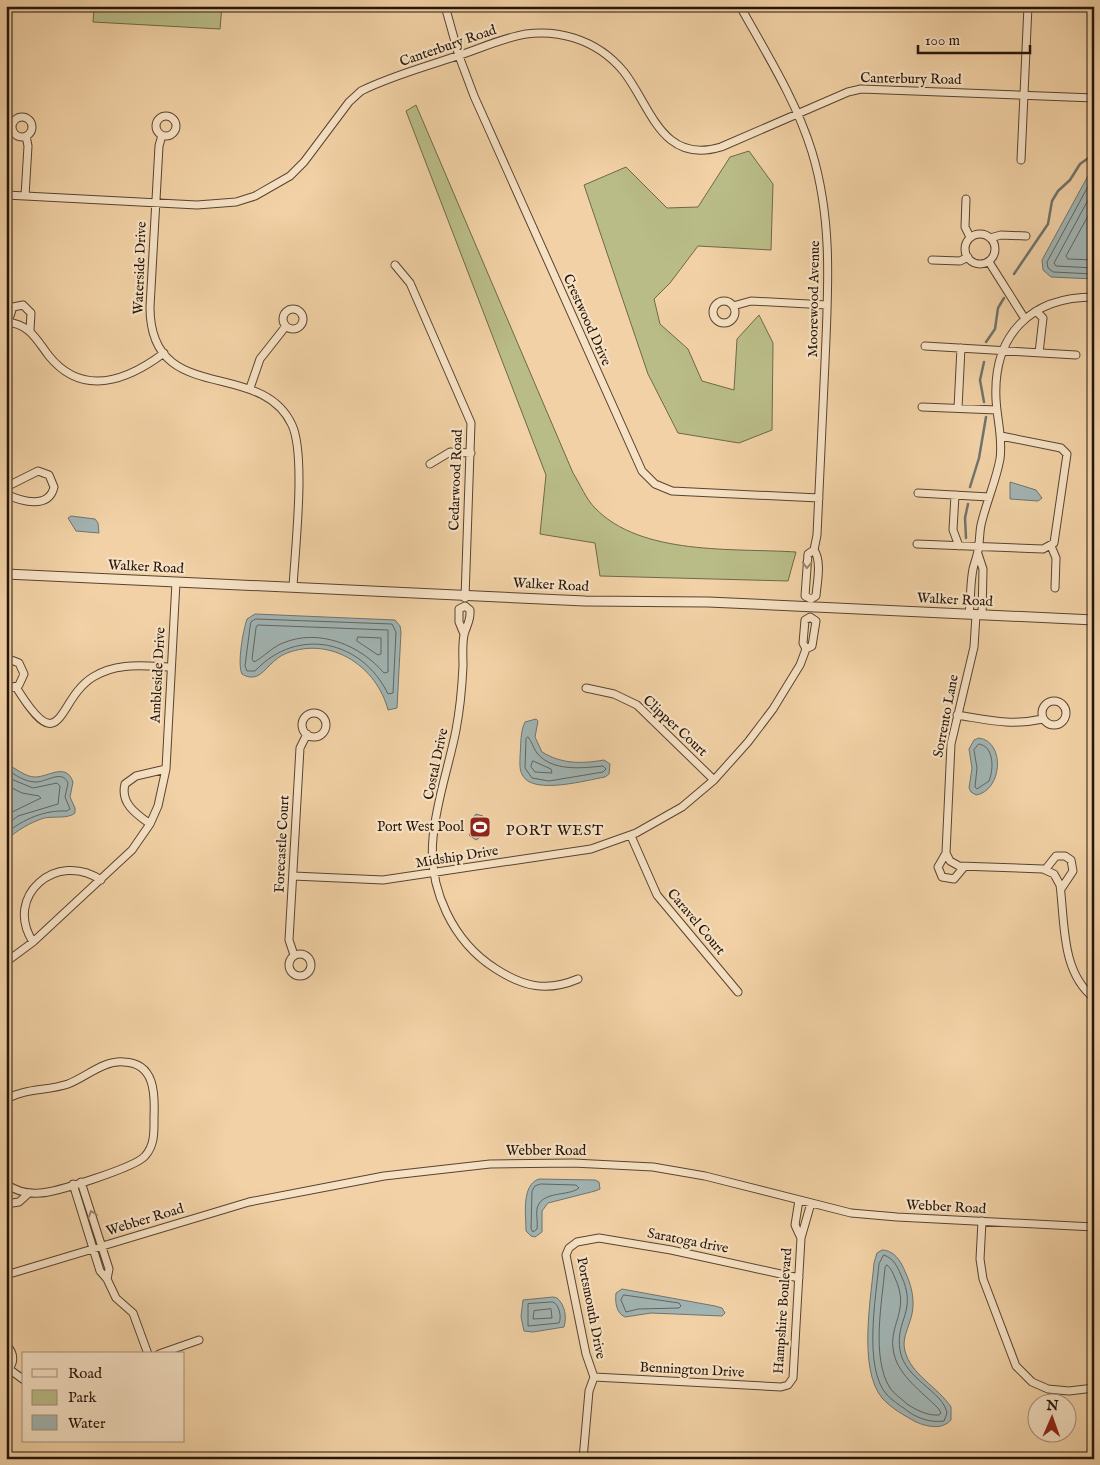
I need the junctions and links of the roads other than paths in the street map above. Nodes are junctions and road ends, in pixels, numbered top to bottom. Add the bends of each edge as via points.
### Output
1 (445, 6) edge
2 (740, 6) edge
3 (1028, 6) edge
4 (460, 56) junction
5 (1024, 96) junction
6 (1094, 98) edge
7 (798, 114) junction
8 (162, 135) dead end
9 (26, 136) dead end
10 (1021, 160) dead end
11 (6, 195) edge
12 (25, 196) junction
13 (966, 200) dead end
14 (155, 203) junction
15 (1026, 236) dead end
16 (970, 237) junction
17 (990, 238) junction
18 (968, 257) junction
19 (932, 260) dead end
20 (989, 262) junction
21 (395, 265) dead end
22 (1094, 297) edge
23 (828, 305) junction
24 (733, 306) dead end
25 (1036, 311) junction
26 (1025, 319) junction
27 (7, 322) edge
28 (286, 326) dead end
29 (30, 330) junction
30 (925, 346) dead end
31 (960, 348) junction
32 (1002, 350) junction
33 (1039, 352) junction
34 (164, 353) junction
35 (1076, 355) dead end
36 (250, 388) junction
37 (922, 407) dead end
38 (958, 408) junction
39 (997, 410) junction
40 (1001, 436) junction
41 (471, 454) junction
42 (430, 464) dead end
43 (6, 486) edge
44 (918, 493) dead end
45 (6, 494) edge
46 (955, 495) junction
47 (989, 497) junction
48 (819, 498) junction
49 (917, 544) dead end
50 (959, 546) junction
51 (1051, 546) junction
52 (814, 550) junction
53 (978, 550) junction
54 (6, 574) edge
55 (176, 582) junction
56 (293, 587) junction
57 (1055, 588) dead end
58 (465, 595) junction
59 (811, 603) junction
60 (465, 606) junction
61 (976, 615) junction
62 (810, 617) junction
63 (1094, 620) edge
64 (464, 634) junction
65 (806, 649) junction
66 (6, 658) edge
67 (171, 667) junction
68 (16, 687) junction
69 (586, 688) dead end
70 (6, 689) edge
71 (957, 715) junction
72 (1043, 719) dead end
73 (307, 734) dead end
74 (166, 769) junction
75 (714, 780) junction
76 (150, 824) junction
77 (631, 836) junction
78 (946, 853) junction
79 (964, 867) junction
80 (1045, 870) junction
81 (434, 873) junction
82 (293, 876) junction
83 (100, 880) junction
84 (1061, 889) junction
85 (33, 942) junction
86 (294, 955) dead end
87 (6, 962) edge
88 (578, 979) dead end
89 (738, 992) dead end
90 (1094, 998) edge
91 (6, 1099) edge
92 (81, 1182) junction
93 (6, 1184) edge
94 (73, 1184) junction
95 (29, 1193) junction
96 (799, 1200) junction
97 (811, 1203) junction
98 (6, 1204) edge
99 (982, 1221) junction
100 (1094, 1227) edge
101 (801, 1238) junction
102 (573, 1245) joint
103 (102, 1246) junction
104 (92, 1249) junction
105 (6, 1275) edge
106 (799, 1278) junction
107 (107, 1279) junction
108 (199, 1340) dead end
109 (6, 1345) edge
110 (147, 1352) edge
111 (165, 1352) edge
112 (8, 1370) edge
113 (594, 1377) junction
114 (22, 1379) edge
115 (788, 1385) joint
116 (1094, 1388) edge
117 (583, 1459) edge

1 - 4 street, Crestwood Drive
2 - 7 street, Moorewood Avenue
3 - 5 street
4 - 7 street, Canterbury Road via 529,34 554,33 582,40 608,55 624,72 663,134 690,150 720,147
4 - 14 street, Canterbury Road via 361,91 304,162 290,176 264,191 236,202 217,205
4 - 48 street, Crestwood Drive via 493,139 642,472 655,484 672,491
5 - 6 street, Canterbury Road
5 - 7 street, Canterbury Road via 867,88 848,92
5 - 10 street
7 - 23 street, Moorewood Avenue via 824,202 829,252
8 - 14 street, Waterside Drive
9 - 12 street
11 - 12 street, Canterbury Road
12 - 14 street, Canterbury Road
13 - 16 street via 965,227
14 - 34 street, Waterside Drive via 150,314 155,337
15 - 17 street
16 - 17 street via 979,234
16 - 18 street via 965,246
17 - 20 street via 995,251
18 - 19 street via 960,261
18 - 20 street via 977,262
20 - 26 street
21 - 41 street, Cedarwood Road via 410,283 467,412 472,432
22 - 25 street via 1058,301
23 - 24 street via 751,301
23 - 48 street, Moorewood Avenue
25 - 26 street
25 - 33 street via 1043,318
26 - 32 street
27 - 29 street
27 - 29 street via 13,307 23,304 31,313
28 - 36 street via 260,359
29 - 34 street via 60,367 87,380 117,380 131,375
30 - 31 street
31 - 32 street
31 - 38 street
32 - 33 street
32 - 39 street via 996,380
33 - 35 street
34 - 36 street, Waterside Drive via 192,374
36 - 56 street, Waterside Drive via 277,404 296,434 299,458
37 - 38 street
38 - 39 street
39 - 40 street
40 - 47 street via 1000,461
40 - 51 street via 1061,448 1067,454 1060,487 1056,538
41 - 42 street via 450,452
41 - 58 street, Cedarwood Road
43 - 45 street via 38,471 49,475 54,487 49,499 43,502
44 - 46 street
46 - 47 street
46 - 50 street via 953,530
47 - 53 street
48 - 52 street, Moorewood Avenue
49 - 50 street
50 - 53 street
51 - 53 street via 1043,549
51 - 57 street via 1056,558
52 - 59 street, Moorewood Avenue via 818,556 816,596
52 -> 59 street, Moorewood Avenue via 808,554 805,596
53 - 61 street via 973,568
53 - 61 street via 983,569
54 - 55 street, Walker Road
55 - 56 street, Walker Road
55 - 67 street, Ambleside Drive
56 - 58 street, Walker Road
58 - 59 street, Walker Road via 585,601
58 - 60 street, Costal Drive
59 - 61 street, Walker Road
59 - 62 street, Midship Drive
60 - 64 street, Costal Drive via 470,610 471,619
60 - 64 street, Costal Drive via 458,609
61 - 63 street, Walker Road
61 - 71 street, Sorrento Lane via 975,642
62 - 65 street, Midship Drive via 805,620 803,643
62 - 65 street, Midship Drive via 816,621 816,635 812,646
64 - 81 street, Costal Drive via 456,730 433,836
65 - 75 street, Midship Drive via 793,678 764,721
66 - 68 street via 16,660 24,670 23,678
67 - 68 street via 124,666 108,670 76,693 62,718 49,722 37,718
67 - 74 street, Ambleside Drive
68 - 70 street
69 - 75 street, Clipper Court via 614,694 637,705
71 - 72 street via 1001,724
71 - 78 street, Sorrento Lane via 949,763
73 - 82 street, Forecastle Court via 300,748
74 - 76 street, Ambleside Drive via 158,806
74 - 76 street via 136,776 125,784 124,798 128,805
75 - 77 street, Midship Drive via 669,815
76 - 83 street, Ambleside Drive via 132,850
77 - 81 street, Midship Drive via 591,849
77 - 89 street, Caravel Court via 647,876 664,904
78 - 79 street via 953,864
78 - 79 street, Sorrento Lane via 938,867 942,877 954,878
79 - 80 street, Sorrento Lane
80 - 84 street via 1056,876
80 - 84 street via 1056,856 1063,855 1071,860 1073,871
81 - 82 street, Midship Drive via 374,880
81 - 88 street, Costal Drive via 452,924 464,942 492,967 538,986 558,986
82 - 86 street, Forecastle Court via 289,940
83 - 85 street, Ambleside Drive
83 - 85 street via 82,870 71,869 52,874 36,886 26,901 24,912 26,928
84 - 90 street via 1070,964 1079,983
85 - 87 street, Ambleside Drive
91 - 92 street via 24,1091 68,1084 114,1062 134,1064 146,1073 155,1089 154,1136 150,1150 139,1163
92 - 94 street
103 -> 92 street
93 - 95 street
94 - 95 street via 44,1193
94 - 104 street
95 - 98 street via 20,1202
96 - 97 street, Webber Road
96 - 101 street, Hampshire Boulevard via 795,1225
96 - 103 street, Webber Road via 706,1176 653,1167 573,1163 490,1164 391,1175 286,1194 213,1212
97 - 99 street, Webber Road via 872,1216
97 - 101 street, Hampshire Boulevard
99 - 100 street, Webber Road
99 - 116 street via 980,1259 983,1279 1016,1366 1032,1382 1048,1389
101 - 106 street, Hampshire Boulevard
102 - 106 street, Saratoga drive via 599,1238
102 - 113 street, Portsmouth Drive via 566,1255 586,1354
103 - 104 street, Webber Road
103 - 107 street via 109,1269
104 - 105 street, Webber Road
104 - 107 street via 100,1271
106 - 115 street, Hampshire Boulevard via 793,1378
107 - 110 street via 116,1298 133,1313
108 - 111 street
109 - 112 street via 14,1358
112 - 114 street
113 - 115 street, Bennington Drive
113 - 117 street via 589,1391

